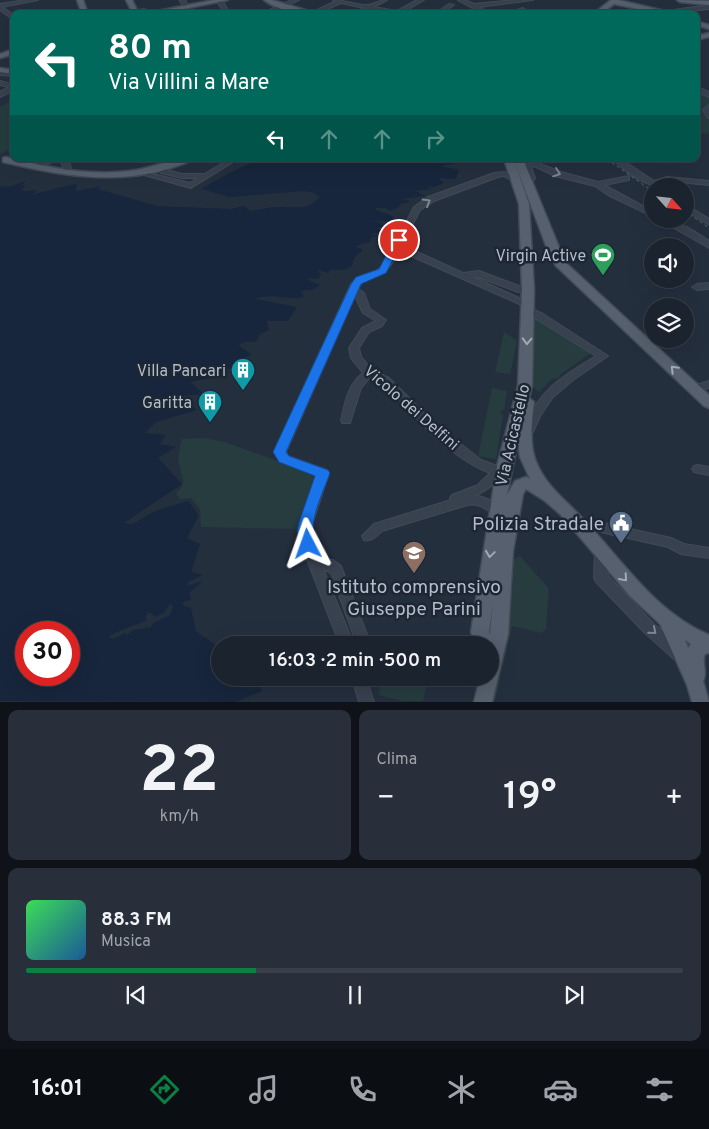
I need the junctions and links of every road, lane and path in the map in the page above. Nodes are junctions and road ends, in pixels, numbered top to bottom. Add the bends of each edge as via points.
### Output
1 (35, 0) edge
2 (182, 0) edge
3 (221, 0) edge
4 (268, 0) edge
5 (296, 0) edge
6 (340, 0) edge
7 (421, 0) edge
8 (461, 0) edge
9 (530, 0) edge
10 (680, 0) edge
11 (380, 1) edge
12 (618, 1) edge
13 (497, 2) edge
14 (709, 3) edge
15 (451, 5) dead end
16 (281, 6) junction
17 (474, 6) junction
18 (0, 7) edge
19 (187, 7) junction
20 (369, 7) junction
21 (170, 9) junction
22 (165, 10) edge
23 (175, 10) edge
24 (272, 10) edge
25 (299, 10) edge
26 (319, 10) edge
27 (363, 10) edge
28 (384, 10) edge
29 (401, 10) edge
30 (442, 10) edge
31 (482, 10) edge
32 (603, 10) edge
33 (607, 10) edge
34 (658, 10) edge
35 (10, 15) edge
36 (709, 107) edge
37 (709, 116) edge
38 (20, 162) edge
39 (25, 162) edge
40 (47, 162) edge
41 (170, 162) edge
42 (178, 162) edge
43 (229, 162) edge
44 (509, 162) edge
45 (513, 162) edge
46 (621, 162) edge
47 (40, 164) junction
48 (67, 164) edge
49 (162, 167) junction
50 (142, 172) junction
51 (497, 175) junction
52 (205, 176) junction
53 (626, 178) dead end
54 (644, 178) edge
55 (521, 180) junction
56 (694, 182) edge
57 (709, 183) edge
58 (598, 184) junction
59 (533, 200) junction
60 (644, 210) edge
61 (694, 212) edge
62 (524, 223) junction
63 (709, 223) edge
64 (681, 228) edge
65 (399, 240) junction
66 (709, 245) edge
67 (526, 251) junction
68 (553, 252) junction
69 (464, 275) junction
70 (709, 286) edge
71 (697, 287) dead end
72 (528, 289) junction
73 (354, 290) junction
74 (527, 308) junction
75 (369, 373) junction
76 (709, 384) edge
77 (694, 389) junction
78 (526, 391) junction
79 (542, 401) junction
80 (709, 403) edge
81 (346, 420) dead end
82 (524, 445) junction
83 (502, 469) junction
84 (556, 502) junction
85 (432, 510) junction
86 (496, 510) junction
87 (581, 527) junction
88 (368, 536) dead end
89 (601, 551) junction
90 (709, 553) edge
91 (315, 564) junction
92 (502, 602) junction
93 (667, 620) junction
94 (343, 636) edge
95 (361, 636) edge
96 (483, 636) edge
97 (494, 636) edge
98 (499, 636) edge
99 (709, 644) edge
100 (684, 659) junction
101 (362, 686) edge
102 (699, 693) edge
103 (367, 702) edge

1 - 18 street
2 - 19 street
3 - 19 main road
4 - 16 main road
5 - 16 street
6 - 20 street
6 - 26 street
7 - 29 street
8 - 17 street
9 - 13 street
10 - 14 main road
11 - 20 street
12 - 32 main road
12 - 33 main road
12 - 34 main road
13 - 17 street
15 - 30 street
16 - 24 street
16 - 25 main road
17 - 31 street
18 - 35 street
19 - 21 main road
20 - 27 street
20 - 28 street
21 - 22 main road
21 - 23 street
36 - 37 street via 706,110
38 - 50 main road via 94,175
39 - 47 main road
40 - 47 street
41 - 48 main road via 121,173 94,173
42 - 49 main road
43 - 52 street
44 - 51 street
45 - 55 main road
46 - 54 street
47 - 48 main road
49 - 50 main road
49 - 52 street via 164,171 179,176
50 - 52 street via 191,186
51 - 55 street via 505,174
65 -> 51 street via 422,204
53 - 58 street
55 -> 58 street via 530,178 527,166 533,164
55 - 59 main road
55 - 62 main road, Via Acicastello
56 - 57 street
58 - 60 street
59 - 62 main road via 531,206 538,225
59 - 68 main road
61 - 63 street
62 - 67 main road, Via Acicastello
64 - 66 street
65 - 69 street via 412,253
65 - 73 street via 382,270 360,279
67 - 68 main road via 531,238 537,236 543,238
67 - 72 main road, Via Acicastello
77 -> 68 main road via 560,264
69 - 72 street via 479,274 522,290
69 - 74 street
70 - 71 street
72 - 74 main road, Via Acicastello
73 - 75 street, Vicolo dei Delfini via 359,293 366,311 382,320 365,330 354,348 356,358
73 - 91 street via 282,448 281,456 323,473 304,531
74 -> 78 main road, Via Acicastello
74 - 79 street via 603,356 562,382
75 - 81 street via 353,394
75 - 83 street, Vicolo dei Delfini via 385,380 430,426 474,461
76 - 77 street
77 - 80 main road
78 - 79 street
78 - 82 main road
78 - 83 main road, Via Acicastello
79 - 82 street via 532,418
82 - 84 main road via 534,476
83 - 85 street via 482,488
83 - 86 main road, Via Acicastello
84 - 87 main road
84 - 92 main road, Via Acicastello via 533,484 518,487 505,551
85 - 86 street via 474,500
85 - 88 street via 378,527
86 -> 96 main road, Via Acicastello
87 - 89 main road
87 - 90 street via 585,524
89 -> 93 main road via 628,583
89 -> 100 street via 600,578
91 - 94 street
91 - 95 street via 328,564 336,570
92 - 97 main road
92 - 98 main road, Via Acicastello
93 - 99 main road
93 - 100 main road
99 - 102 main road via 697,648 694,655
100 - 102 main road
101 - 103 street

